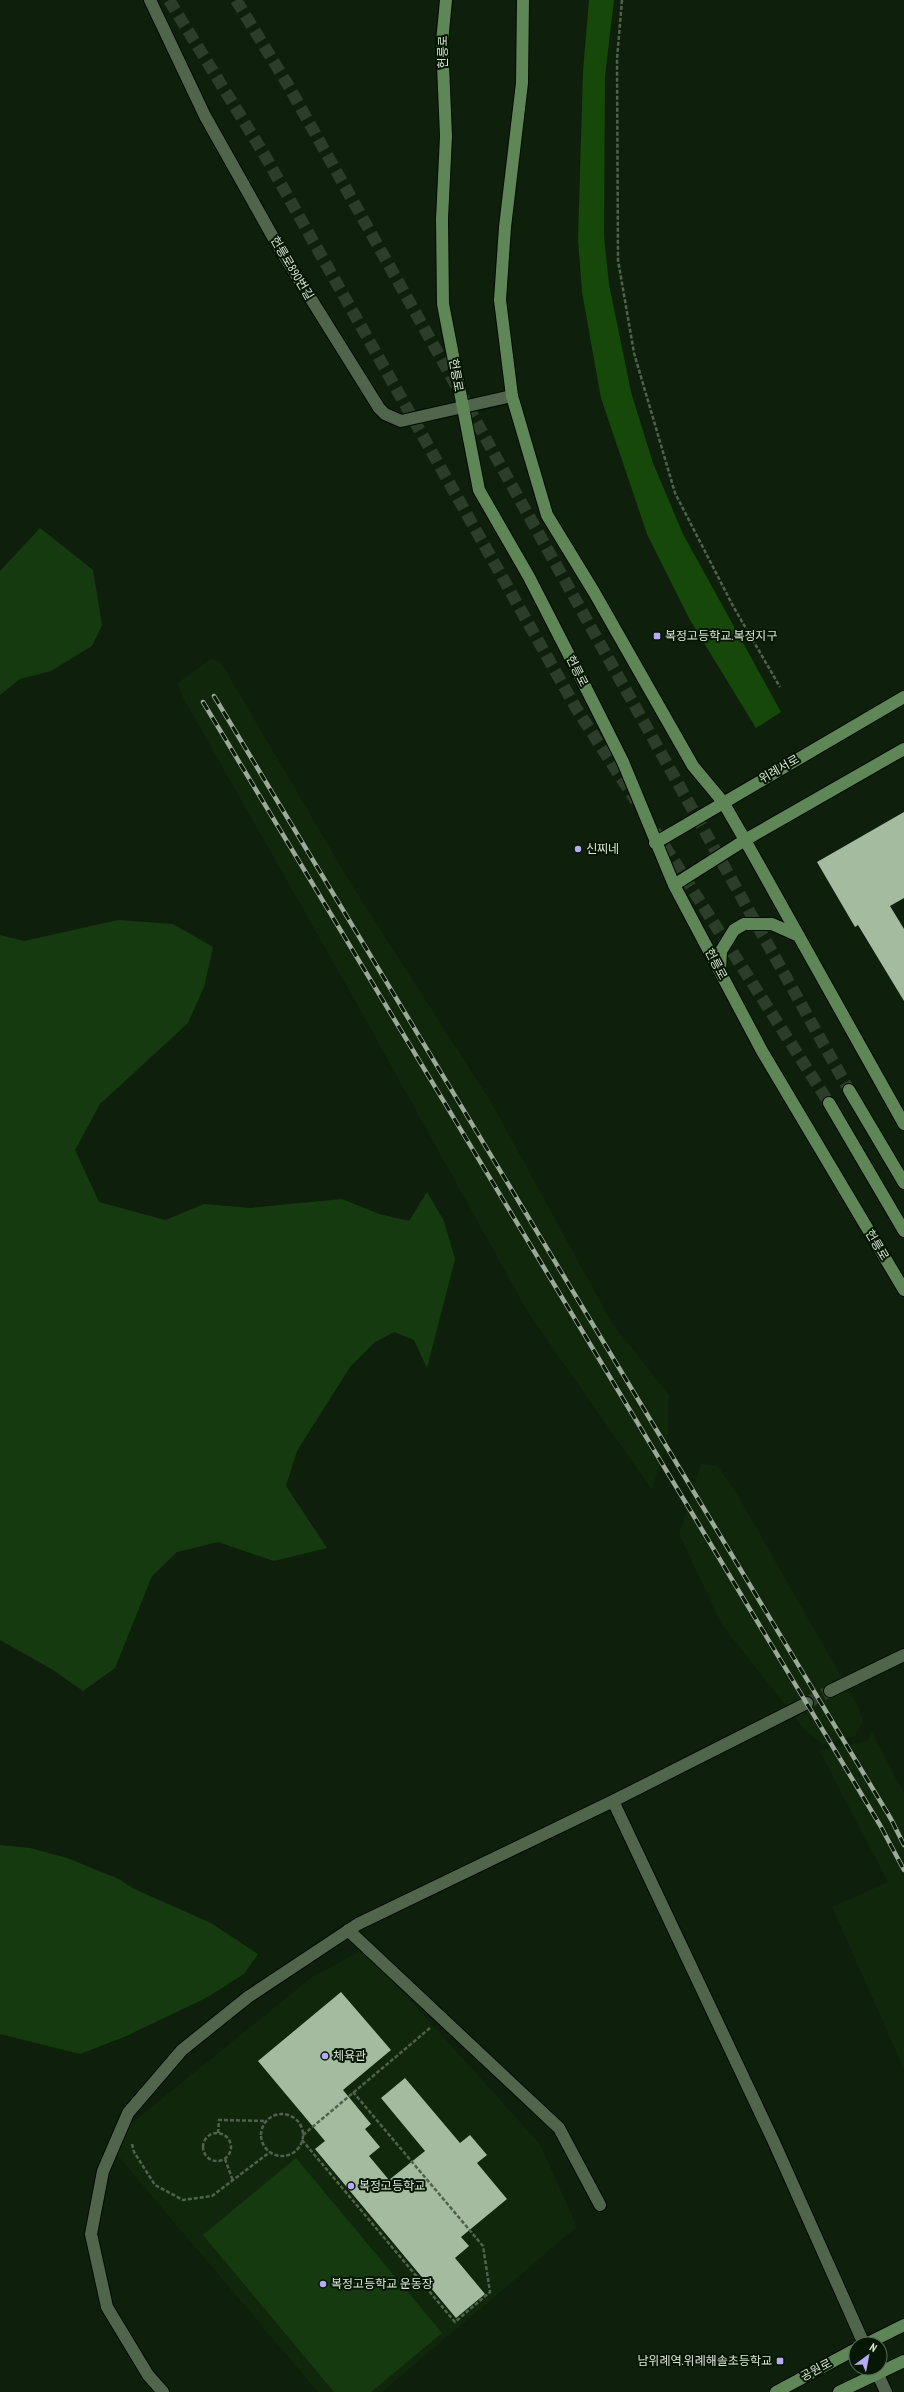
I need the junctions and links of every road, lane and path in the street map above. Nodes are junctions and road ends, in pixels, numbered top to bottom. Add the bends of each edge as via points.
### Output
1 (150, 0) edge
2 (446, 0) edge
3 (523, 0) edge
4 (622, 0) edge
5 (512, 396) junction
6 (461, 406) junction
7 (780, 687) dead end
8 (904, 697) edge
9 (904, 749) edge
10 (723, 802) junction
11 (745, 840) junction
12 (655, 842) junction
13 (674, 885) junction
14 (799, 936) junction
15 (720, 971) junction
16 (850, 1090) tunnel mouth
17 (829, 1103) tunnel mouth
18 (904, 1124) edge
19 (904, 1183) edge
20 (904, 1231) edge
21 (904, 1290) edge
22 (904, 1655) edge
23 (830, 1691) tunnel mouth
24 (807, 1703) tunnel mouth
25 (613, 1801) junction
26 (348, 1930) junction
27 (431, 2028) dead end
28 (353, 2092) junction
29 (126, 2117) junction
30 (267, 2121) junction
31 (218, 2133) junction
32 (303, 2135) junction
33 (302, 2140) junction
34 (270, 2152) junction
35 (225, 2159) junction
36 (233, 2181) junction
37 (600, 2205) dead end
38 (904, 2325) edge
39 (861, 2336) edge
40 (881, 2336) edge
41 (848, 2353) edge
42 (904, 2361) edge
43 (888, 2367) edge
44 (867, 2376) edge
45 (878, 2376) edge
46 (162, 2392) edge
47 (776, 2392) edge
48 (840, 2392) edge
49 (886, 2392) edge

1 - 6 street, 헌릉로890번길 via 209,123 278,246 379,408 385,414 401,421
2 - 6 main road, 헌릉로 via 442,42 446,136 442,219 443,304
3 - 5 main road via 522,83 505,227 500,300
4 - 7 path via 617,59 618,260 634,353 675,493 733,606
5 - 6 street, 헌릉로890번길
5 - 10 main road via 547,516 594,592 693,766
6 - 12 main road, 헌릉로 via 479,490 529,577 599,714 623,762
8 - 10 main road, 위례서로
9 - 11 main road
10 - 11 main road
10 - 12 main road, 위례서로
11 - 13 main road
11 - 14 main road
12 - 13 main road, 헌릉로
13 - 15 main road, 헌릉로
14 - 15 main road via 772,924 744,924 734,930 721,951
14 - 18 main road
15 - 21 main road, 헌릉로 via 762,1051
16 - 19 main road
17 - 20 main road
22 - 23 street
24 - 25 street
25 - 26 street
25 - 39 street via 770,2133
26 - 29 street via 248,1997 182,2050
26 - 37 street via 559,2128
27 - 28 path
28 - 32 path
28 - 33 path via 483,2246 490,2292 455,2322
29 - 36 path via 134,2152 155,2185 183,2200 212,2196
29 - 46 street via 103,2171 91,2234 107,2307 148,2375
30 - 31 path via 219,2120
30 - 32 path via 275,2116 288,2115 298,2122
30 - 34 path via 261,2135 262,2142
31 - 35 path via 227,2136 232,2144 230,2154
31 - 35 path via 206,2139 204,2152 214,2161
32 - 33 path
33 - 34 path via 295,2152 289,2155 282,2156
34 - 36 path
35 - 36 path
38 - 40 main road
41 - 47 main road, 공원로
42 - 43 main road
44 - 48 main road
45 - 49 street

